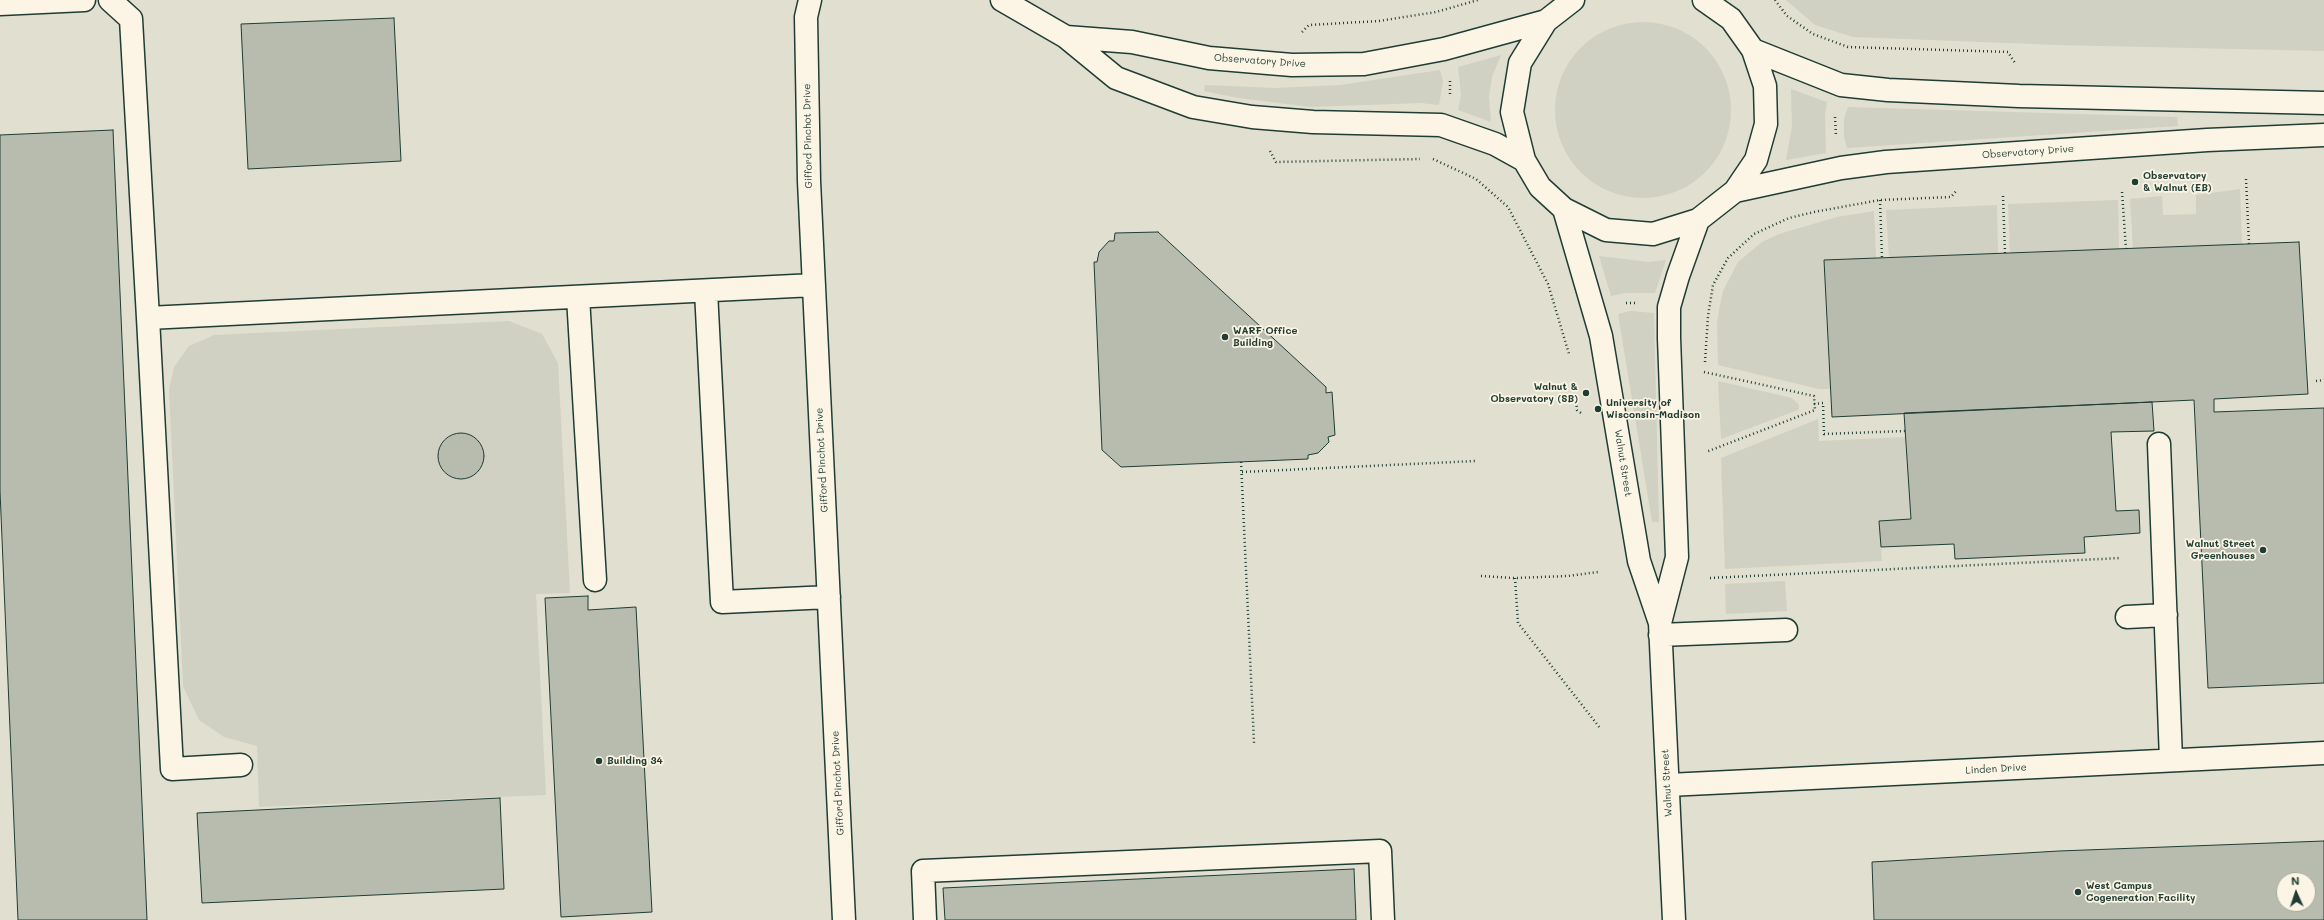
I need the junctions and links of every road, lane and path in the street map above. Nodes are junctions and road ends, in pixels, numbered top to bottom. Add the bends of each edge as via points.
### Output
1 (84, 0) edge
2 (110, 0) edge
3 (810, 0) edge
4 (1002, 0) edge
5 (1478, 0) edge
6 (1571, 0) edge
7 (1704, 0) edge
8 (1775, 0) edge
9 (0, 4) edge
10 (1728, 10) edge
11 (1546, 21) junction
12 (1309, 25) dead end
13 (1066, 37) junction
14 (1753, 50) junction
15 (2008, 52) dead end
16 (1450, 80) dead end
17 (1449, 101) dead end
18 (2324, 103) edge
19 (1835, 113) dead end
20 (2324, 135) edge
21 (1836, 142) dead end
22 (1524, 160) junction
23 (1276, 162) dead end
24 (2246, 179) dead end
25 (1735, 192) junction
26 (2122, 192) dead end
27 (2004, 196) dead end
28 (1950, 197) dead end
29 (1880, 200) junction
30 (1564, 209) junction
31 (1698, 220) junction
32 (2249, 244) dead end
33 (2126, 249) dead end
34 (2005, 254) dead end
35 (1882, 258) dead end
36 (814, 285) junction
37 (706, 291) junction
38 (578, 297) junction
39 (1644, 302) dead end
40 (1624, 303) dead end
41 (148, 318) junction
42 (1571, 361) dead end
43 (1704, 372) junction
44 (1573, 375) dead end
45 (1704, 379) dead end
46 (2324, 380) edge
47 (2316, 381) dead end
48 (1814, 404) junction
49 (1577, 410) dead end
50 (1905, 431) dead end
51 (2160, 444) dead end
52 (1706, 445) dead end
53 (1706, 452) junction
54 (1707, 457) dead end
55 (1475, 461) dead end
56 (1241, 462) dead end
57 (1242, 472) junction
58 (2121, 558) dead end
59 (1598, 572) dead end
60 (1481, 576) dead end
61 (1515, 578) junction
62 (1710, 578) dead end
63 (595, 580) dead end
64 (829, 597) junction
65 (2166, 615) junction
66 (2127, 617) dead end
67 (1660, 629) junction
68 (1786, 630) dead end
69 (1600, 728) dead end
70 (1254, 743) dead end
71 (2324, 753) edge
72 (2171, 760) junction
73 (241, 765) dead end
74 (1668, 785) junction
75 (844, 920) edge
76 (925, 920) edge
77 (1383, 920) edge
78 (1674, 920) edge

1 - 9 street
2 - 41 street via 132,19
3 - 36 street, Gifford Pinchot Drive via 806,24
4 - 13 street, Observatory Drive
5 - 12 path via 1436,12 1379,21
6 - 11 street
7 - 10 street
8 - 15 path via 1787,16 1813,34 1848,47
10 - 14 street
11 - 13 street, Observatory Drive via 1444,49 1364,64 1280,64 1209,58 1132,42
11 - 22 street via 1520,63 1514,98 1512,112
13 - 22 street, Observatory Drive via 1116,78 1193,107 1252,117 1313,122 1441,125 1496,144
14 - 18 street via 1841,85 1888,90 2019,96
14 - 25 street via 1765,86 1766,124 1756,160
16 - 17 path
19 - 21 path
20 - 25 street, Observatory Drive via 2207,140 1886,162 1841,168
22 - 30 street via 1540,187
23 - 42 path via 1433,159 1476,179 1508,207 1548,284
24 - 32 path
25 - 31 street
26 - 33 path
27 - 34 path
28 - 29 path
29 - 35 path
29 - 43 path via 1789,218 1754,234 1728,258 1714,286 1708,316
30 - 31 street via 1606,230 1653,234
30 - 67 street, Walnut Street via 1601,336 1639,561
31 - 67 street, Walnut Street via 1669,307 1677,557
36 - 37 street
36 - 64 street, Gifford Pinchot Drive
37 - 38 street
37 - 64 street via 722,602
38 - 41 street
38 - 63 street
39 - 40 path
41 - 73 street via 172,769
43 - 45 path
43 - 48 path via 1814,396
44 - 49 path
46 - 47 path
48 - 50 path via 1823,403 1824,434
48 - 53 path via 1815,410
51 - 65 street
52 - 53 path
53 - 54 path
55 - 57 path
56 - 57 path
57 - 70 path
58 - 62 path
59 - 61 path
60 - 61 path
61 - 69 path via 1518,624
64 - 75 street, Gifford Pinchot Drive
65 - 66 street
65 - 72 street
67 - 68 street
67 - 74 street, Walnut Street
71 - 72 street, Linden Drive
72 - 74 street, Linden Drive
74 - 78 street, Walnut Street
76 - 77 street via 923,871 1380,851

